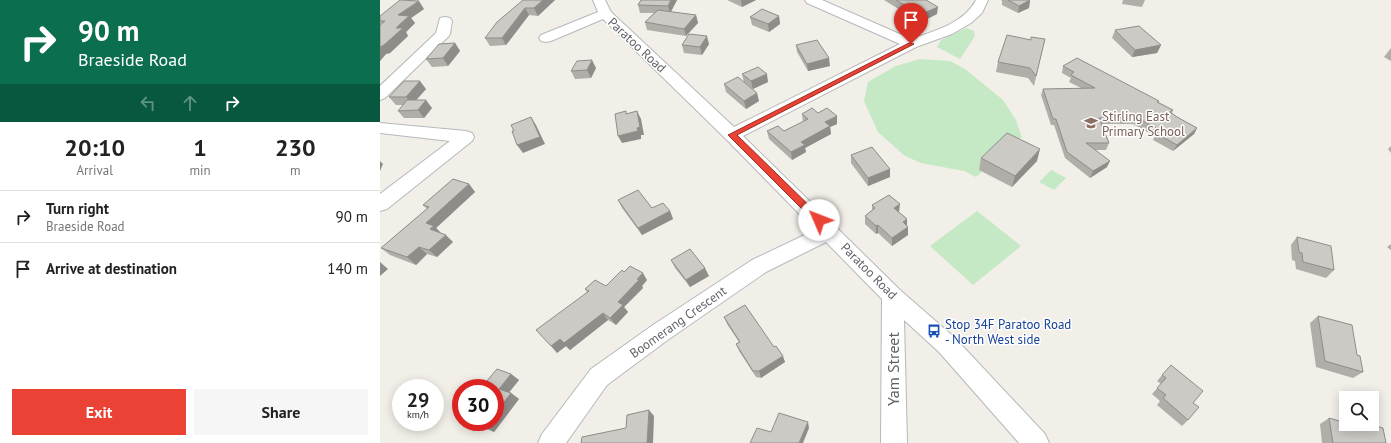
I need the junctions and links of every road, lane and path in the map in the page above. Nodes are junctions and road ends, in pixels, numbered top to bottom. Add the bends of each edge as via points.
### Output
1 (811, 0) edge
2 (982, 0) edge
3 (602, 7) edge
4 (445, 21) dead end
5 (546, 38) dead end
6 (911, 44) junction
7 (380, 95) edge
8 (380, 128) edge
9 (732, 135) junction
10 (380, 204) edge
11 (830, 231) junction
12 (893, 296) junction
13 (551, 443) edge
14 (894, 443) edge
15 (1036, 443) edge

1 - 6 street
2 - 6 street via 977,10 966,20 946,31
3 - 5 street
3 - 9 street, Paratoo Road
4 - 7 street via 443,34
6 - 9 street
8 - 10 street via 466,136
9 - 11 street, Paratoo Road
11 - 12 street, Paratoo Road
11 - 13 street, Boomerang Crescent via 759,266 660,332 599,377
12 - 14 street, Yam Street
12 - 15 street, Paratoo Road via 947,345

